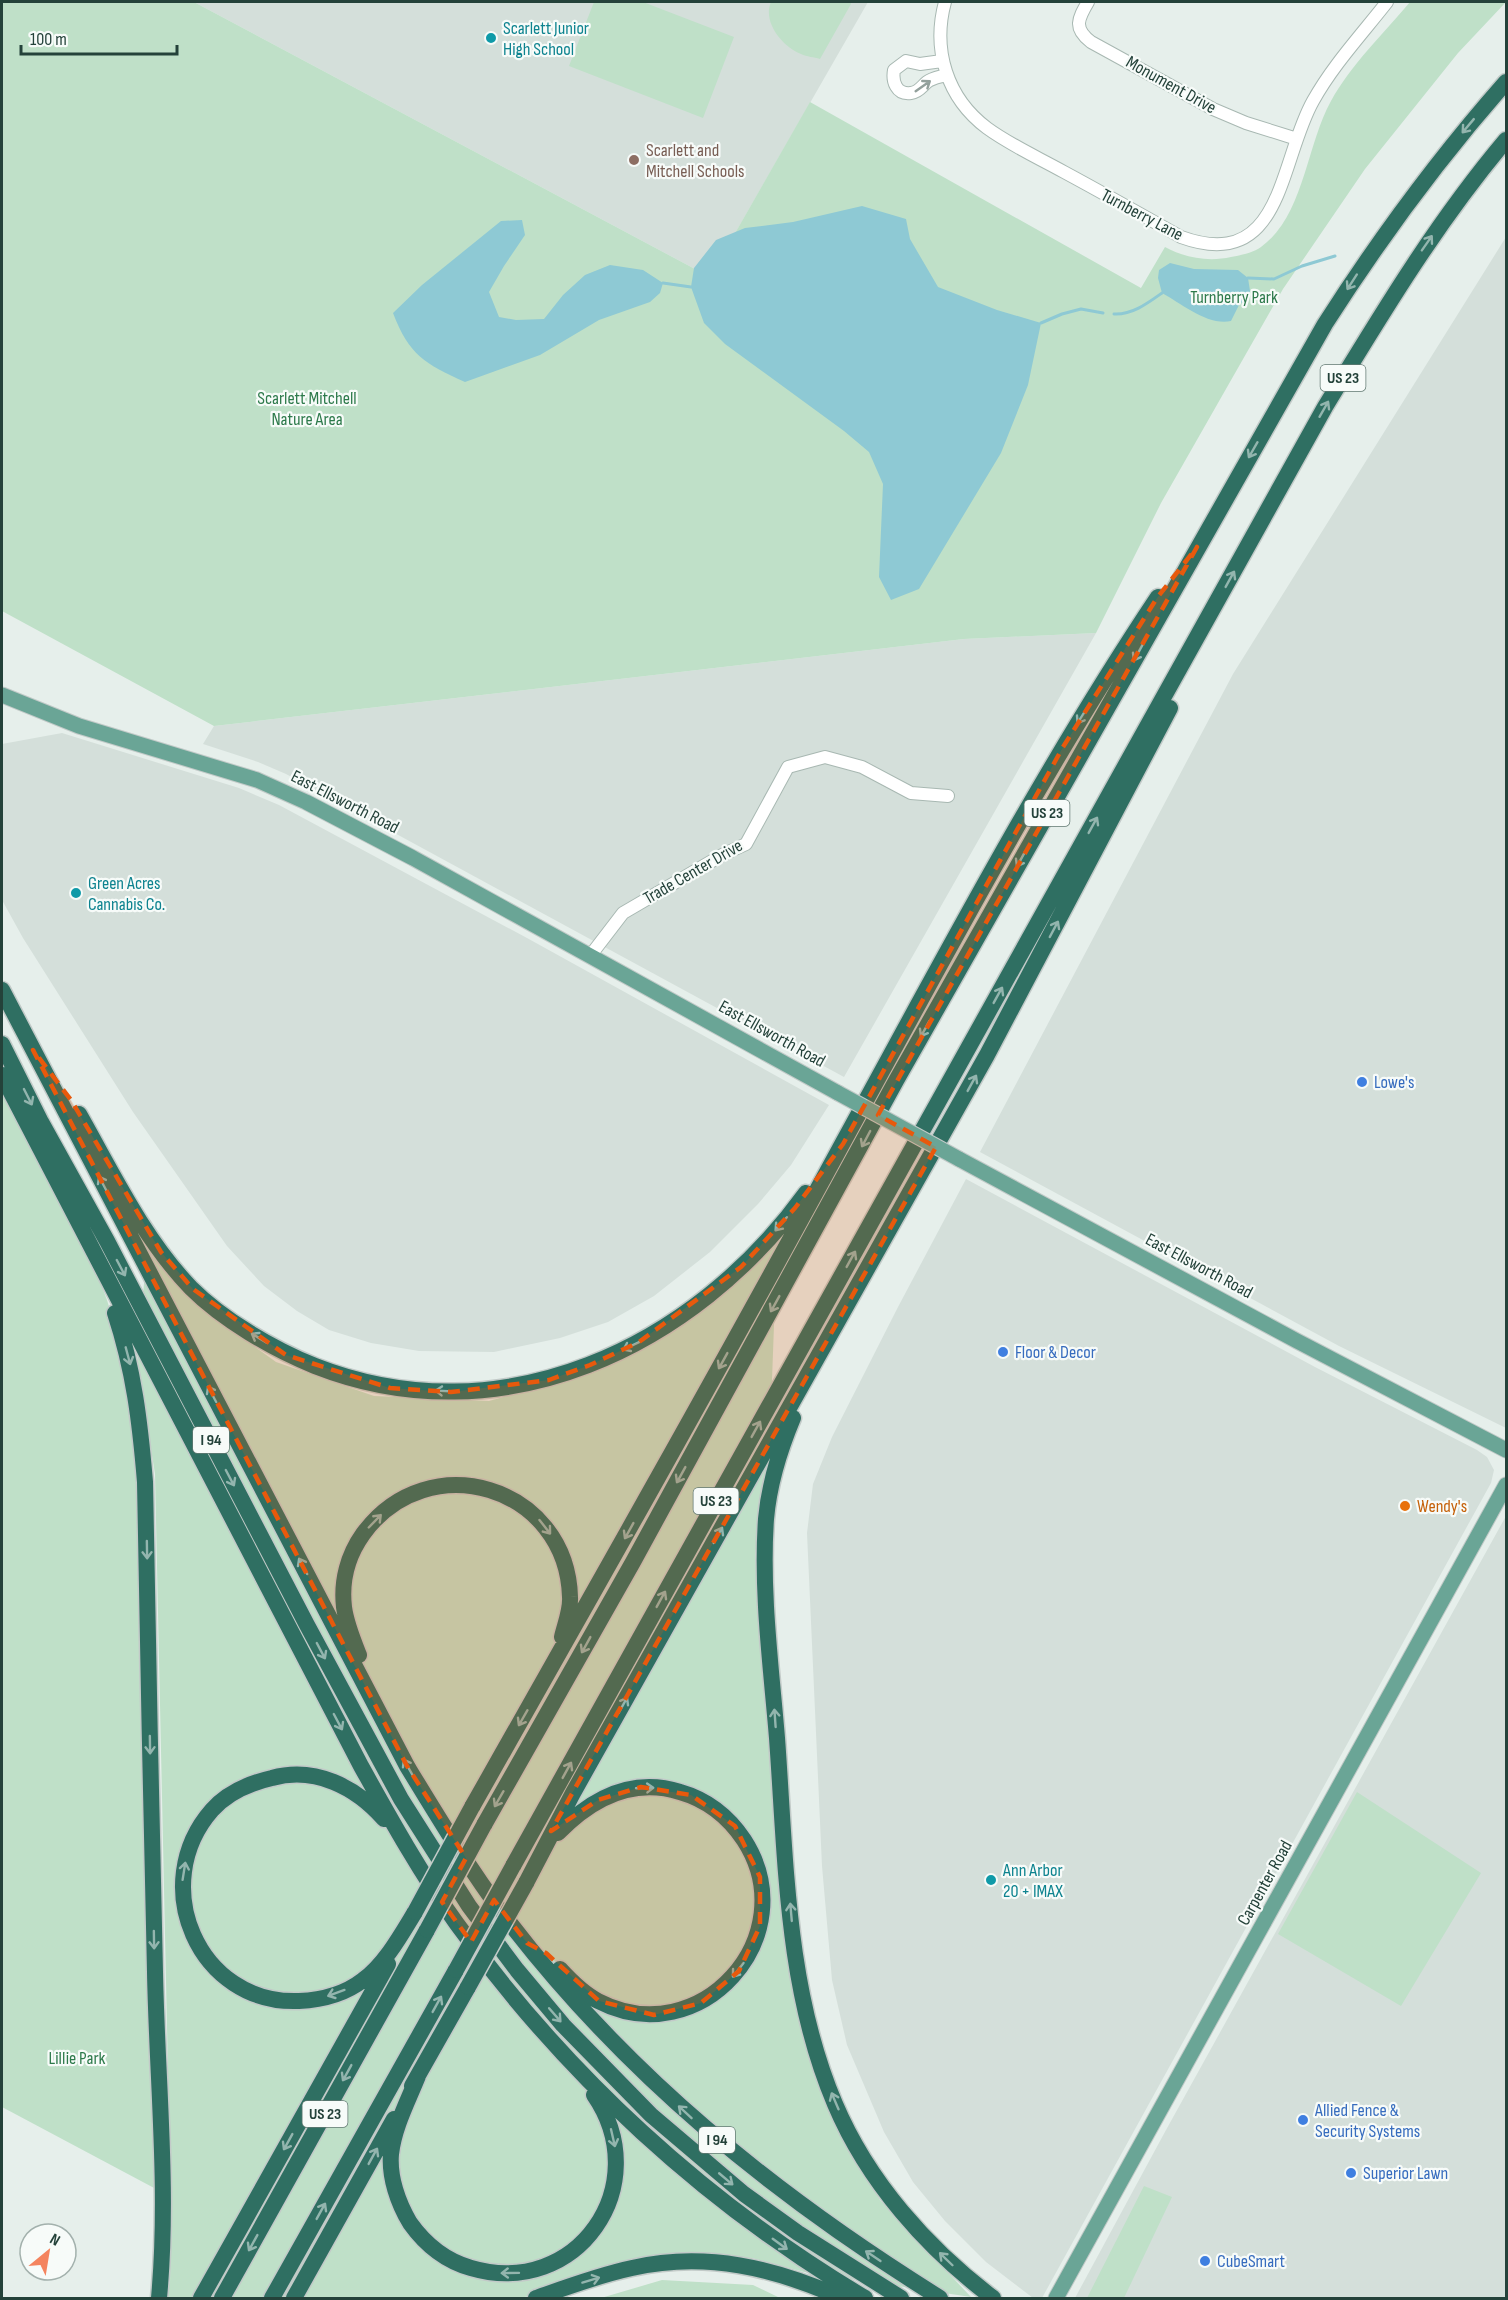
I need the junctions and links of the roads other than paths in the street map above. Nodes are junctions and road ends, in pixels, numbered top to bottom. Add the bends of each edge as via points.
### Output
1 (945, 2) edge
2 (1088, 2) edge
3 (1387, 2) edge
4 (942, 61) junction
5 (946, 75) junction
6 (1506, 82) edge
7 (1297, 139) junction
8 (1506, 140) edge
9 (1197, 547) junction
10 (1201, 630) junction
11 (2, 695) edge
12 (948, 796) dead end
13 (590, 956) junction
14 (2, 990) edge
15 (2, 1044) edge
16 (33, 1050) junction
17 (2, 1075) edge
18 (843, 1144) junction
19 (97, 1261) junction
20 (814, 1367) junction
21 (1506, 1450) edge
22 (1506, 1485) edge
23 (549, 1672) junction
24 (369, 1693) junction
25 (403, 1841) junction
26 (543, 1852) junction
27 (404, 1931) junction
28 (527, 1944) junction
29 (576, 2069) junction
30 (418, 2076) junction
31 (159, 2298) edge
32 (201, 2298) edge
33 (222, 2298) edge
34 (272, 2298) edge
35 (294, 2298) edge
36 (536, 2298) edge
37 (842, 2298) edge
38 (865, 2298) edge
39 (900, 2298) edge
40 (940, 2298) edge
41 (993, 2298) edge
42 (1056, 2298) edge

1 - 4 street, Turnberry Lane via 940,25
2 - 7 street, Monument Drive via 1079,28 1091,42 1213,109
3 - 7 street, Turnberry Lane via 1321,86
4 - 5 street, Turnberry Lane
4 -> 5 street via 906,61 894,70 892,80 896,88 912,93
5 - 7 street, Turnberry Lane via 958,97 988,129 1181,237 1199,243 1223,244 1242,238 1261,225 1272,209
6 -> 9 highway, US 23 via 1421,184 1360,269
10 -> 8 highway, US 23 via 1368,336 1450,210
9 -> 18 highway via 1157,598 1062,747
9 -> 33 highway, US 23, bridge via 897,1079 633,1562
20 -> 10 highway via 987,1055 1171,707
34 -> 10 highway, US 23, bridge
11 - 13 main road, East Ellsworth Road via 80,726 257,780 413,858
12 - 13 street, Trade Center Drive via 911,793 862,767 825,757 788,767 746,844 624,913
13 - 21 main road, East Ellsworth Road, bridge via 959,1159
14 - 16 highway, I 94
15 -> 39 highway, I 94 via 307,1626 422,1835 469,1906 563,2025 651,2115 744,2194
18 -> 16 highway via 795,1208 741,1267 697,1304 639,1342 549,1380 451,1392 390,1388 336,1374 286,1354 238,1326 193,1289 160,1252 70,1100
24 -> 16 highway, I 94
17 - 19 highway
18 -> 23 highway
19 -> 25 highway
19 -> 31 highway via 131,1367 145,1482 154,1963 163,2194
26 -> 20 highway
41 -> 20 highway via 919,2232 860,2151 836,2106 815,2051 800,1993 784,1835 765,1565 766,1517 786,1437
22 - 42 main road, Carpenter Road
24 -> 23 highway via 344,1608 347,1566 372,1522 393,1503 418,1491 449,1484 475,1485 522,1504 557,1542 568,1570 571,1599
23 -> 27 highway, bridge
28 -> 24 highway, I 94 via 438,1817
27 -> 25 highway via 373,1971 350,1988 312,2001 264,1998 231,1982 201,1952 190,1931 182,1886 190,1846 213,1809 254,1782 280,1775 308,1775 356,1792
25 - 29 highway via 457,1924
26 -> 28 highway via 578,1814 619,1791 641,1786 691,1795 726,1817 751,1850 763,1902 760,1926 752,1950 723,1987 701,2003 654,2015 620,2010 589,1996 546,1953
26 - 30 highway, bridge
27 -> 32 highway
40 -> 28 highway, I 94 via 808,2211 696,2122 612,2041
29 -> 30 highway via 603,2107 615,2142 614,2190 594,2229 579,2246 557,2262 533,2271 507,2274 459,2264 437,2252 417,2233 397,2197 391,2154
29 -> 38 highway via 725,2203 800,2259
35 -> 30 highway
36 -> 37 highway via 633,2268 678,2262 761,2268

